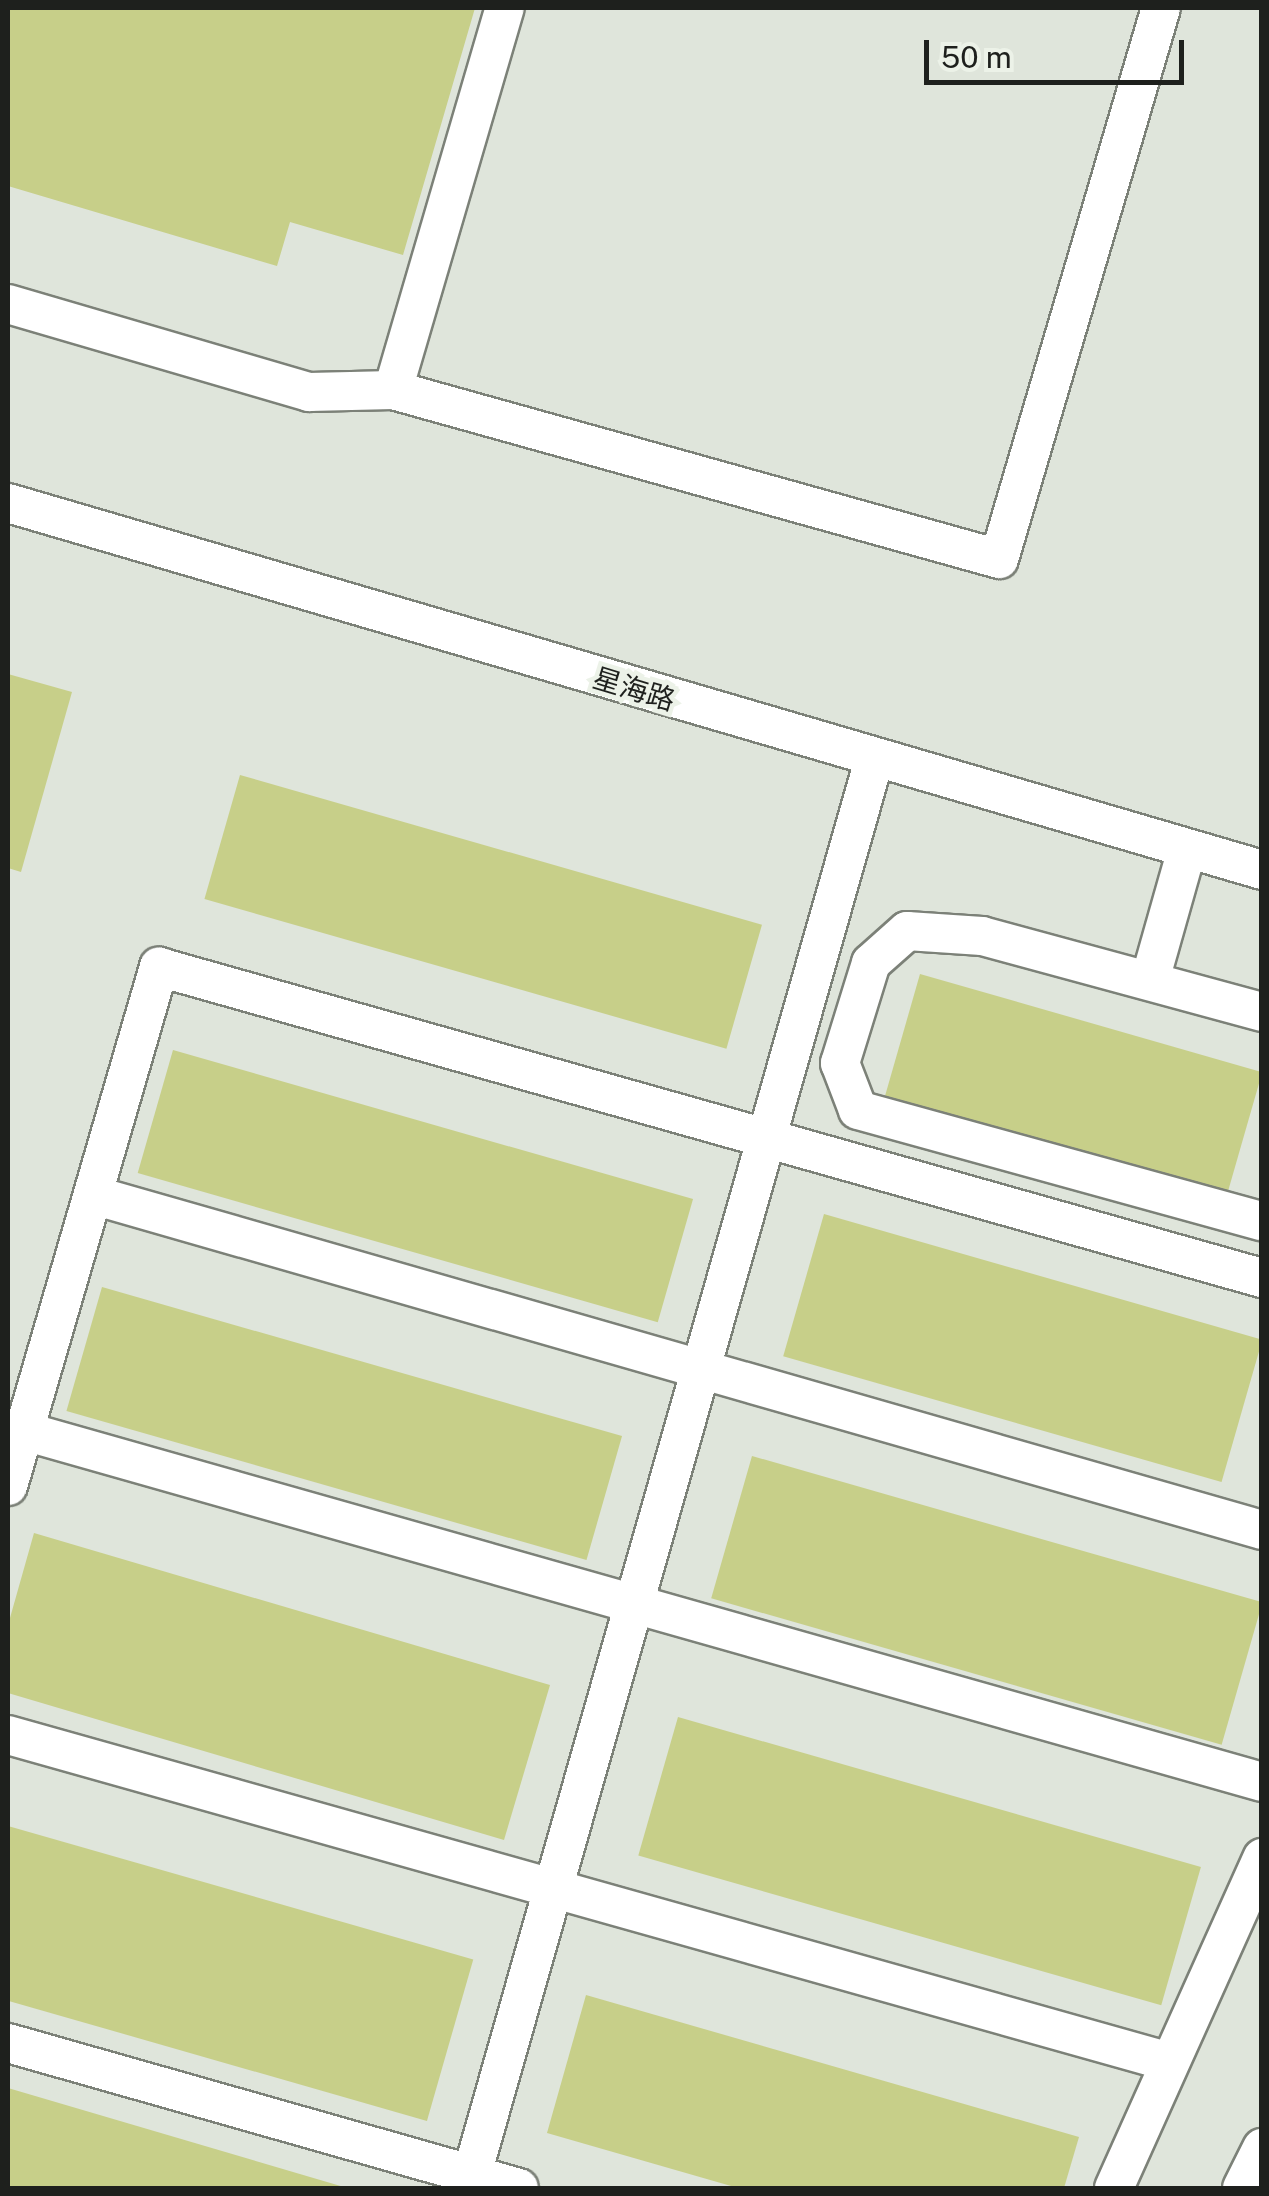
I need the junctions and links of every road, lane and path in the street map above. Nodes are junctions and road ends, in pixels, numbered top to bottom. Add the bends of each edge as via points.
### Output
1 (504, 8) edge
2 (1162, 8) edge
3 (8, 304) edge
4 (393, 390) junction
5 (8, 504) edge
6 (8, 530) edge
7 (870, 772) junction
8 (1184, 861) junction
9 (1262, 870) edge
10 (1262, 896) edge
11 (1150, 980) junction
12 (1262, 1012) edge
13 (766, 1138) junction
14 (93, 1195) junction
15 (1262, 1221) edge
16 (1262, 1278) edge
17 (700, 1370) junction
18 (24, 1431) junction
19 (8, 1486) edge
20 (1262, 1530) edge
21 (633, 1606) junction
22 (8, 1735) edge
23 (1262, 1782) edge
24 (1262, 1858) edge
25 (552, 1893) junction
26 (8, 2043) edge
27 (1170, 2062) junction
28 (1262, 2148) edge
29 (470, 2182) edge
30 (519, 2188) edge
31 (1114, 2188) edge
32 (1242, 2188) edge

1 - 4 street
2 - 4 street via 999,559
3 - 4 street via 310,392
5 - 7 street, 星海路
6 - 7 street, 星海路
7 - 8 street, 星海路
7 - 13 street
8 - 9 street, 星海路
8 - 10 street, 星海路
8 - 11 street
11 - 12 street
11 - 15 street via 982,936 907,931 871,963 840,1063 843,1089 858,1110 881,1118
13 - 14 street via 160,966
13 - 16 street
13 - 17 street
14 - 17 street
14 - 18 street
17 - 20 street
17 - 21 street
18 - 19 street
18 - 21 street
21 - 23 street
21 - 25 street
22 - 25 street
24 - 27 street
25 - 27 street
25 - 29 street
26 - 29 street
27 - 31 street
28 - 32 street
29 - 30 street

